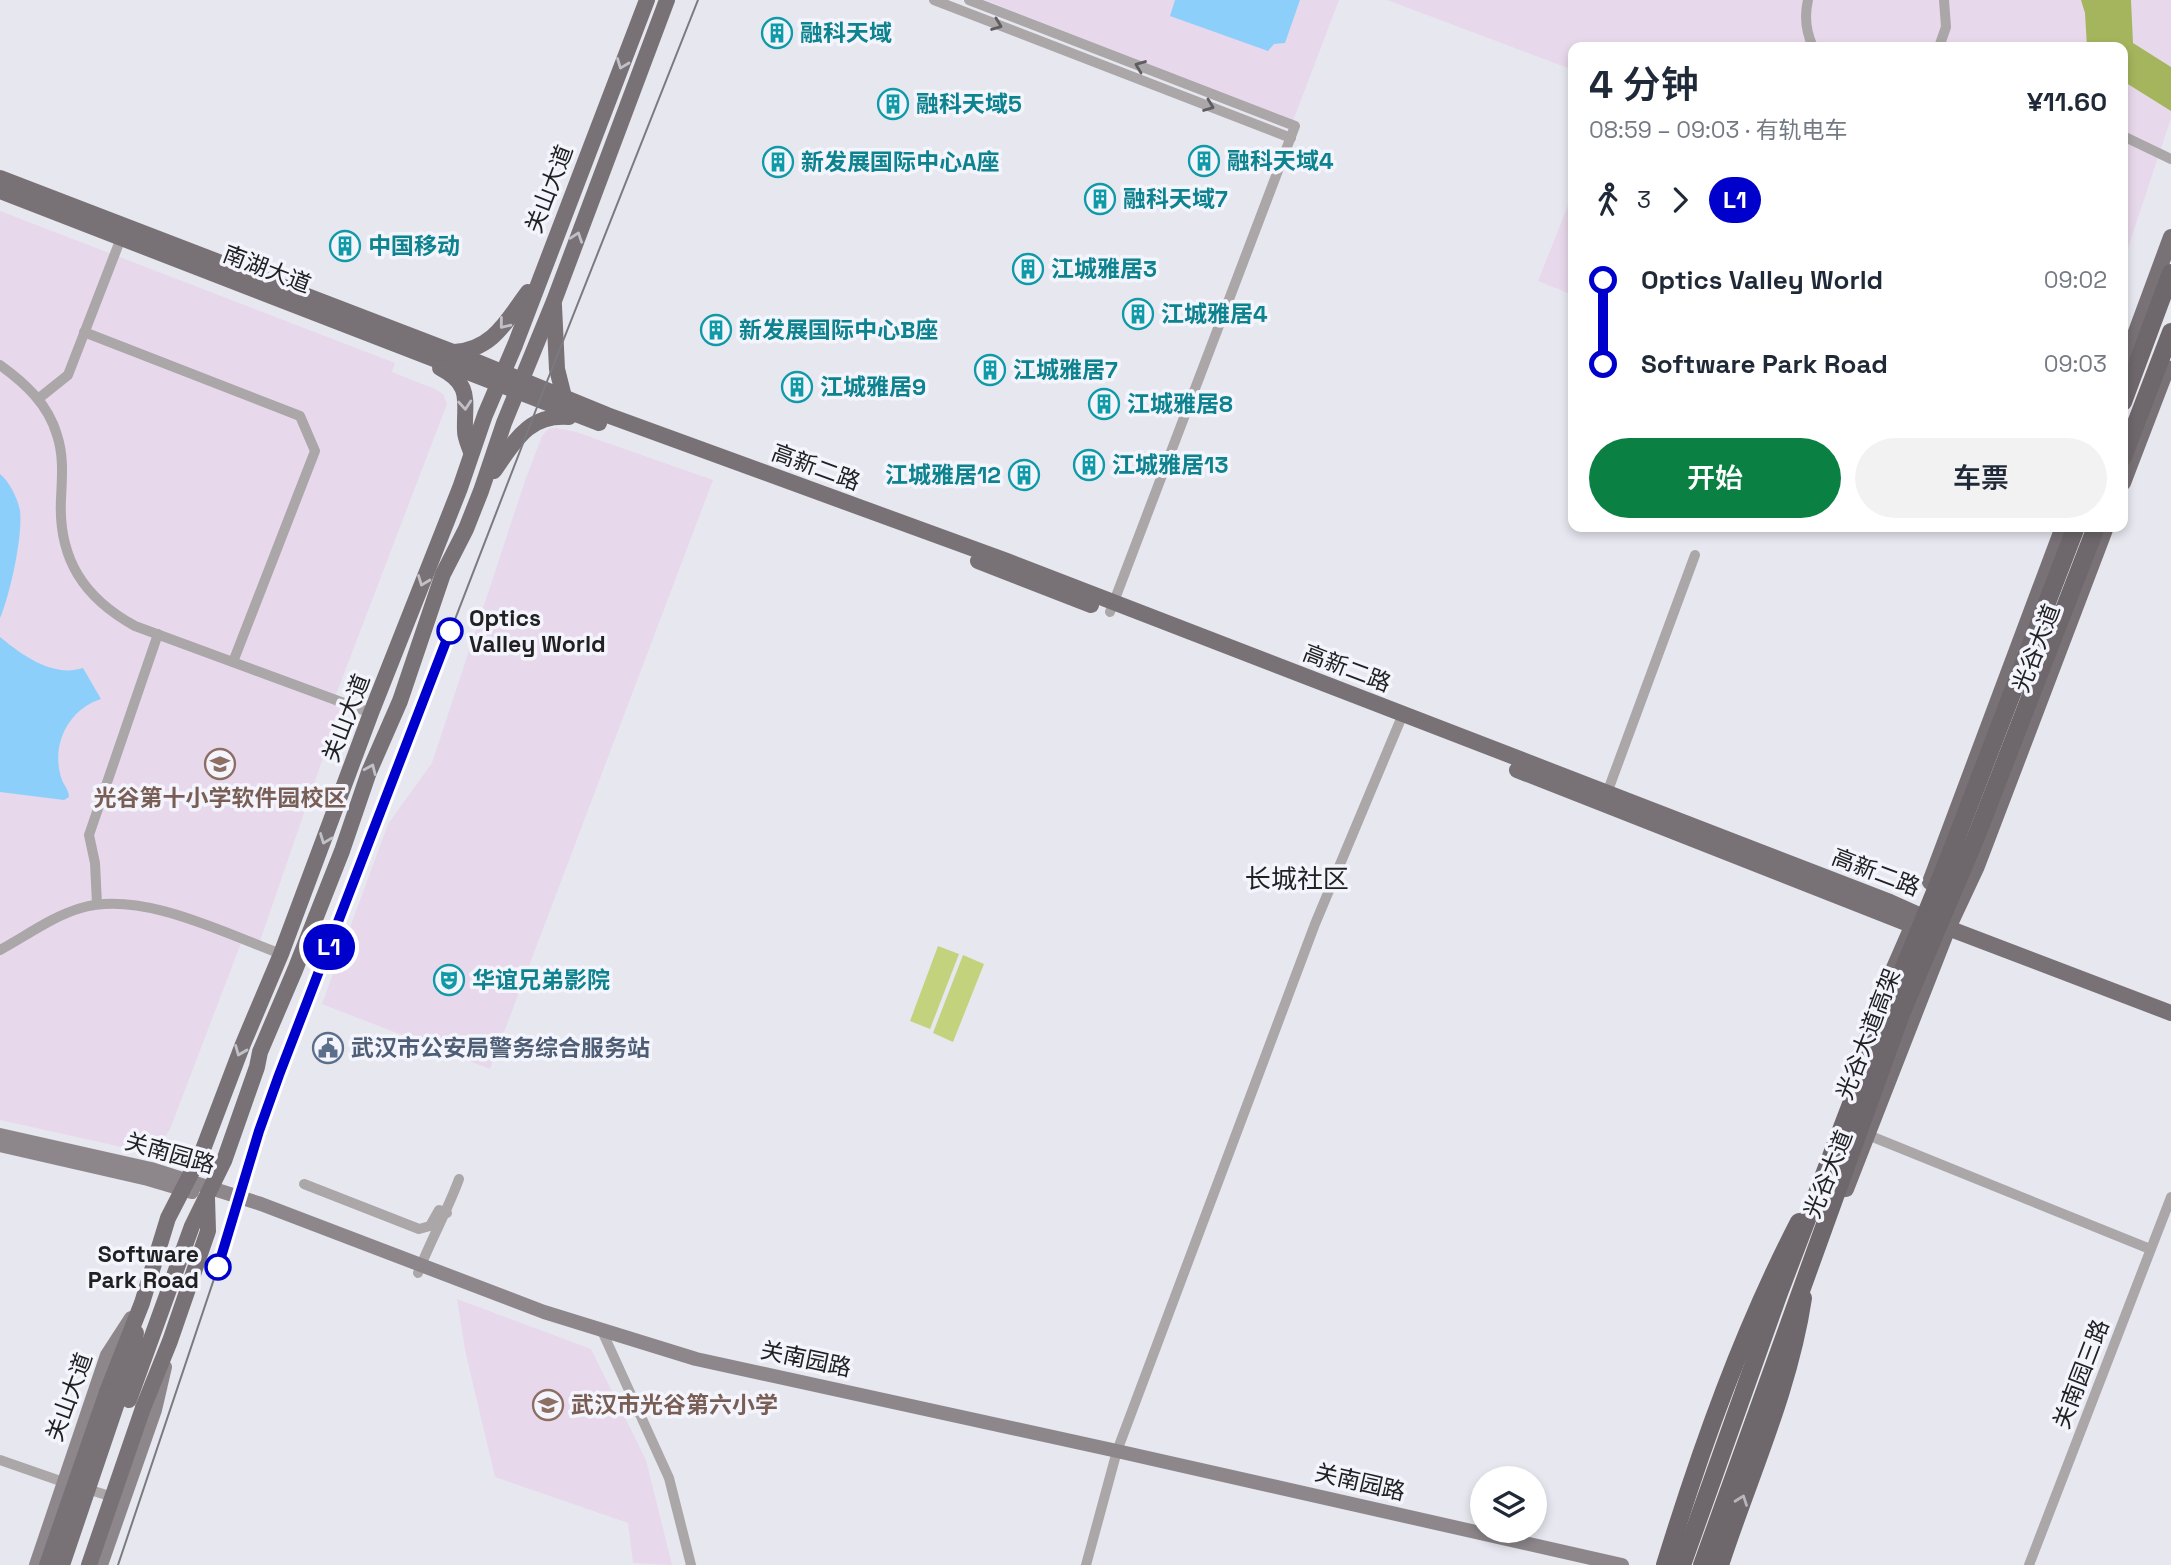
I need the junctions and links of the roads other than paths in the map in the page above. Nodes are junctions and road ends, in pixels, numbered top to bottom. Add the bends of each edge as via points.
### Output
1 (647, 0) edge
2 (667, 0) edge
3 (934, 0) edge
4 (969, 0) edge
5 (1808, 0) edge
6 (1944, 0) edge
7 (1811, 42) edge
8 (1942, 42) edge
9 (1291, 138) junction
10 (2128, 138) edge
11 (2171, 159) edge
12 (0, 178) edge
13 (0, 191) edge
14 (121, 237) junction
15 (2171, 237) edge
16 (2171, 273) edge
17 (540, 276) junction
18 (554, 301) junction
19 (84, 332) junction
20 (2171, 332) edge
21 (378, 337) junction
22 (453, 352) junction
23 (2128, 353) edge
24 (2171, 356) edge
25 (0, 365) edge
26 (501, 378) junction
27 (519, 386) junction
28 (2128, 389) edge
29 (564, 397) junction
30 (38, 399) junction
31 (589, 419) junction
32 (2128, 444) edge
33 (471, 452) junction
34 (2128, 470) edge
35 (481, 491) junction
36 (2061, 532) edge
37 (2074, 532) edge
38 (2094, 532) edge
39 (2104, 532) edge
40 (1695, 555) dead end
41 (1112, 607) junction
42 (158, 634) junction
43 (233, 662) junction
44 (371, 713) junction
45 (1401, 718) junction
46 (1608, 793) junction
47 (97, 904) junction
48 (1882, 913) junction
49 (1915, 919) junction
50 (1946, 933) junction
51 (0, 950) edge
52 (281, 954) junction
53 (1894, 968) junction
54 (2171, 1013) edge
55 (2171, 1022) edge
56 (0, 1135) edge
57 (1868, 1135) junction
58 (0, 1145) edge
59 (459, 1180) dead end
60 (304, 1184) dead end
61 (185, 1185) junction
62 (209, 1192) junction
63 (2171, 1197) edge
64 (447, 1213) junction
65 (1799, 1222) junction
66 (2150, 1250) junction
67 (419, 1269) junction
68 (1804, 1292) junction
69 (142, 1303) junction
70 (603, 1335) junction
71 (170, 1341) junction
72 (125, 1399) junction
73 (1116, 1453) junction
74 (0, 1461) edge
75 (64, 1482) junction
76 (123, 1501) junction
77 (36, 1565) edge
78 (47, 1565) edge
79 (62, 1565) edge
80 (73, 1565) edge
81 (89, 1565) edge
82 (101, 1565) edge
83 (691, 1565) edge
84 (1086, 1565) edge
85 (1586, 1565) edge
86 (1622, 1565) edge
87 (1667, 1565) edge
88 (1682, 1565) edge
89 (1697, 1565) edge
90 (1702, 1565) edge
91 (1720, 1565) edge
92 (2029, 1565) edge

1 -> 17 main road, 关山大道
18 -> 2 main road, 关山大道
3 -> 9 street
9 -> 4 street via 1295,126
5 - 7 street via 1805,11
6 - 8 street via 1946,27
9 - 41 street
10 - 11 street
12 - 22 main road, 南湖大道
13 - 14 main road, 南湖大道
14 - 19 street
14 - 21 main road, 南湖大道
15 - 23 main road
16 - 28 highway
17 -> 22 main road via 487,342 470,351
17 - 26 main road, 关山大道
18 - 27 main road, 关山大道
18 - 29 main road via 557,369
19 - 30 street via 68,375
19 - 43 street via 300,415 315,450
20 - 32 highway
21 - 26 main road, 南湖大道
21 -> 33 main road via 444,371 459,384 465,394 465,432
22 - 26 main road, 南湖大道
24 - 34 main road
25 - 30 street
26 - 27 main road, 南湖大道
26 - 33 main road, 关山大道
27 - 29 main road, 高新二路
27 - 31 main road, 高新二路
27 - 35 main road, 关山大道
29 - 41 main road, 高新二路 via 1007,561
30 - 42 street via 62,451 63,533 77,573 105,608
31 - 35 main road via 555,416 534,422 514,441
31 - 41 main road, 高新二路
33 -> 44 main road, 关山大道
62 -> 35 main road, 关山大道 via 400,701 439,584
36 - 49 main road, 光谷大道
37 - 88 highway, 光谷大道高架, bridge via 1798,1242
38 - 90 highway, 光谷大道高架, bridge via 1976,837 1901,1014
39 - 50 main road, 光谷大道 via 1977,866
40 - 46 street
41 - 45 main road, 高新二路
42 - 43 street
42 - 47 street via 89,835
43 - 44 street
44 -> 52 main road, 关山大道
45 - 46 main road, 高新二路
45 - 48 main road, 高新二路
45 - 73 street via 1315,924
46 - 49 main road, 高新二路
47 - 51 street
47 - 52 street via 130,903 157,909
48 - 49 main road, 高新二路
48 - 53 main road via 1899,933
49 - 50 main road, 高新二路
49 - 53 main road, 光谷大道
50 - 54 main road, 高新二路
50 - 55 main road, 高新二路
50 - 57 main road, 光谷大道
52 -> 61 main road, 关山大道
53 - 65 main road, 光谷大道
56 - 61 main road, 关南园路 via 151,1169
57 - 66 street
57 - 68 main road, 光谷大道
58 - 61 main road, 关南园路
59 - 64 street
60 - 64 street via 419,1229 429,1226 439,1210
61 - 62 main road, 关南园路
61 - 69 main road, 关山大道 via 168,1217
62 - 67 main road, 关南园路
62 - 71 main road via 208,1231
62 - 72 main road, 关山大道 via 192,1226 144,1366
63 - 66 street, 关南园三路
64 - 67 street
65 - 87 main road, 光谷大道
65 - 87 highway via 1772,1275 1727,1387
66 - 92 street, 关南园三路
67 - 70 main road, 关南园路 via 541,1320
68 - 89 main road, 光谷大道
91 -> 68 highway via 1779,1398
69 - 72 main road
69 - 75 main road, 关山大道 via 107,1355
70 - 73 main road, 关南园路 via 694,1364
70 - 83 street via 669,1478
71 - 72 main road
71 - 76 main road via 155,1410
72 - 78 main road, bridge
72 - 79 main road, bridge
72 - 80 main road
72 - 81 main road, bridge
73 - 84 street
73 - 85 main road, 关南园路
73 - 86 main road, 关南园路
74 - 75 street
75 - 76 street
75 - 77 main road, 关山大道
76 - 82 main road

